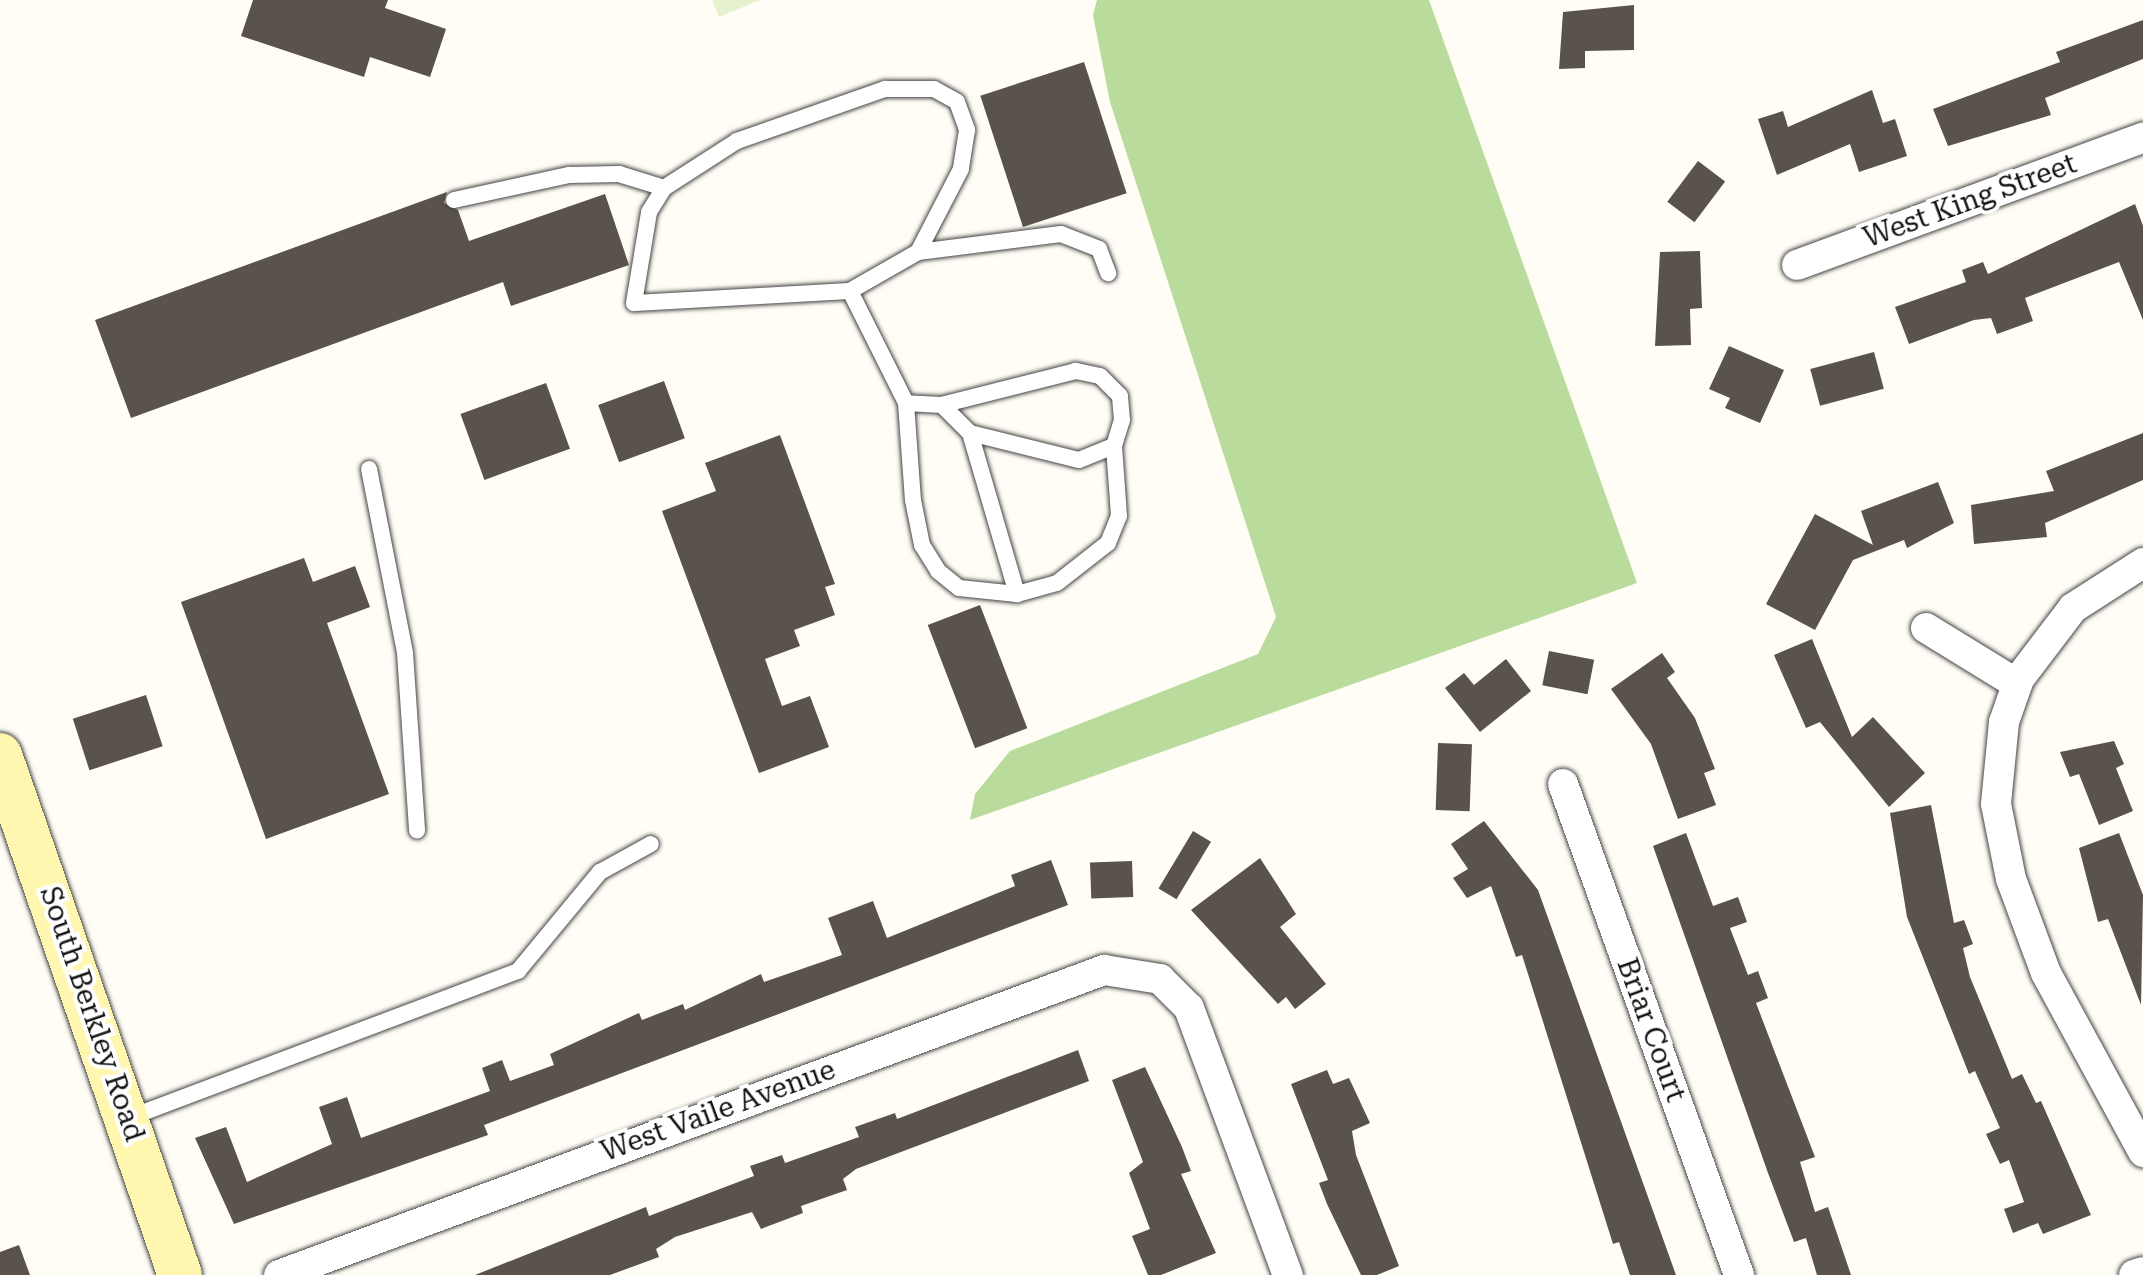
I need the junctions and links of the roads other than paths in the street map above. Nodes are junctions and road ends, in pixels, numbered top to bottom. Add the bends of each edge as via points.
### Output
1 (2143, 138) edge
2 (664, 188) junction
3 (454, 200) dead end
4 (918, 252) junction
5 (1797, 265) dead end
6 (1108, 273) dead end
7 (850, 291) junction
8 (906, 403) junction
9 (942, 405) junction
10 (970, 433) junction
11 (1114, 446) junction
12 (369, 469) dead end
13 (2143, 563) edge
14 (1017, 594) junction
15 (1926, 628) dead end
16 (2017, 684) junction
17 (0, 755) edge
18 (1563, 784) dead end
19 (417, 831) dead end
20 (651, 844) dead end
21 (129, 1118) junction
22 (2143, 1152) edge
23 (2143, 1272) edge
24 (180, 1275) edge
25 (279, 1275) edge
26 (1288, 1275) edge
27 (1739, 1275) edge
28 (2134, 1275) edge

1 - 5 street, West King Street
2 - 3 lane via 619,174 569,175
2 - 4 lane via 737,141 824,106 885,89 934,89 957,102 967,130 961,169
2 - 7 lane via 649,212 634,303
4 - 6 lane via 1061,234 1099,249
4 - 7 lane
7 - 8 lane
8 - 9 lane
8 - 14 lane via 913,500 930,558 959,588
9 - 10 lane
9 - 11 lane via 1041,376 1100,376 1120,396
10 - 11 lane via 1079,460
10 - 14 lane
11 - 14 lane via 1119,516 1108,543 1057,583
12 - 19 lane via 405,653
13 - 16 street via 2073,608
15 - 16 street
16 - 22 street via 1998,764 1996,804 2011,879 2046,973
17 - 21 street, South Berkley Road
18 - 27 street, Briar Court
20 - 21 lane via 600,872 518,971
21 - 24 street, South Berkley Road
23 - 28 street
25 - 26 street, West Vaile Avenue via 1104,970 1160,979 1189,1008

